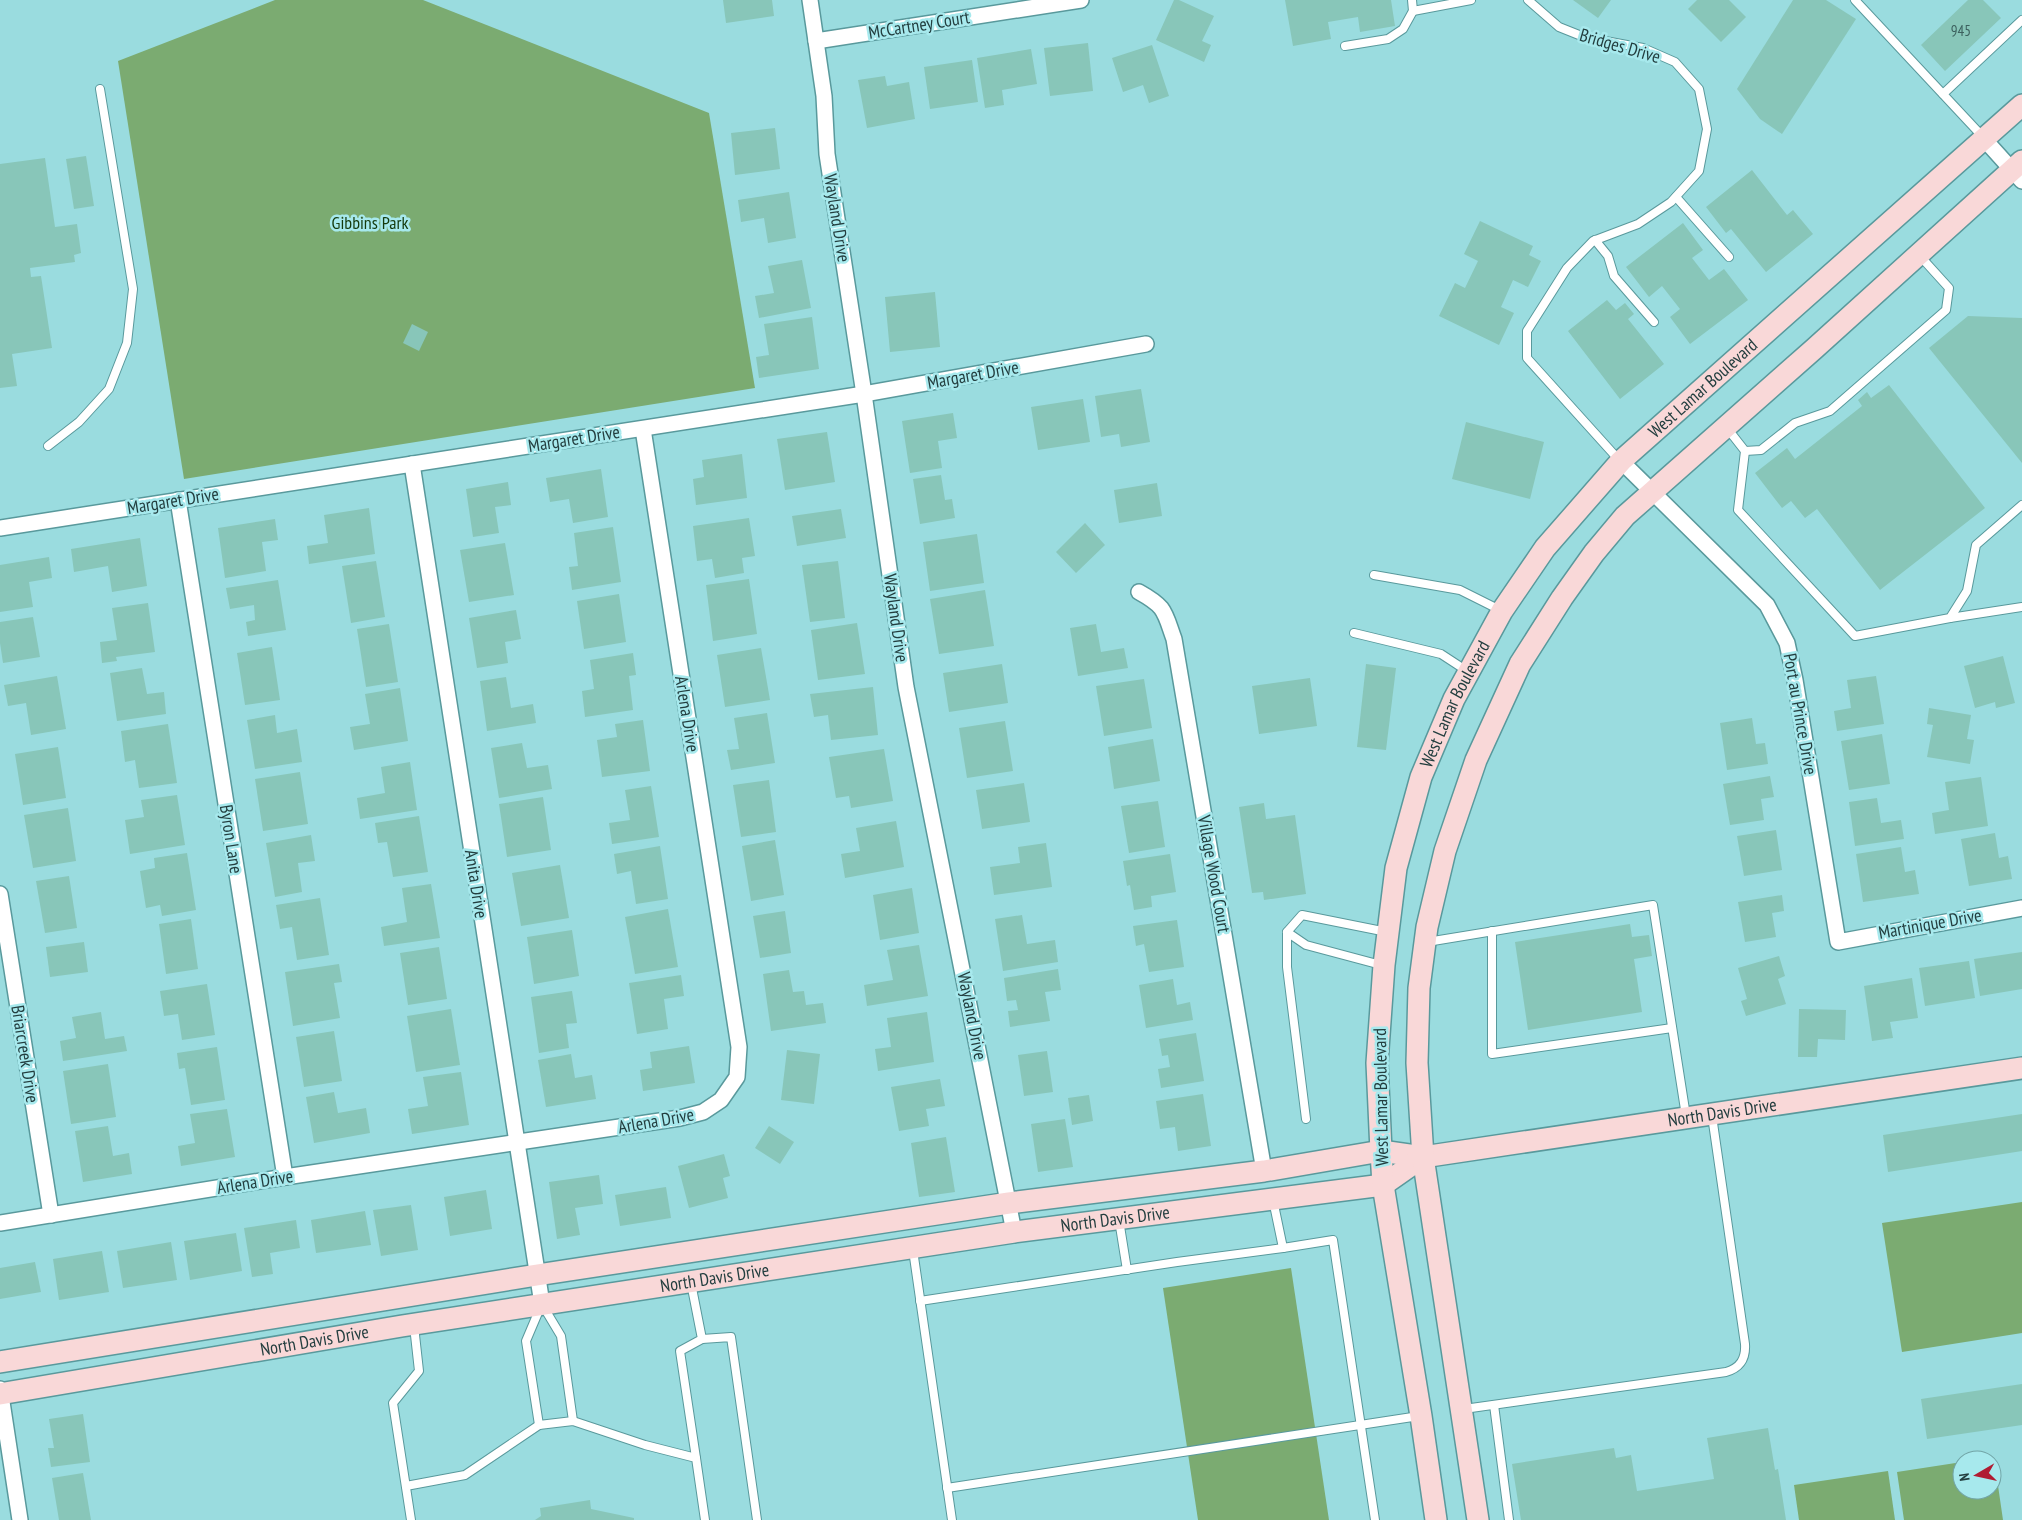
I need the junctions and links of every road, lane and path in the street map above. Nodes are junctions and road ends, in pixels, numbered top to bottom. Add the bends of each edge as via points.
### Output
1 (810, 0) edge
2 (1081, 0) edge
3 (1412, 0) edge
4 (1471, 0) edge
5 (1528, 0) edge
6 (1855, 0) edge
7 (1413, 11) junction
8 (2022, 20) edge
9 (816, 42) junction
10 (1345, 46) dead end
11 (100, 89) dead end
12 (1943, 94) junction
13 (2022, 105) edge
14 (1985, 140) junction
15 (2019, 170) edge
16 (1676, 197) junction
17 (1595, 240) junction
18 (1919, 254) junction
19 (1728, 257) dead end
20 (1654, 322) dead end
21 (1146, 344) dead end
22 (864, 394) junction
23 (1726, 427) junction
24 (643, 429) junction
25 (48, 446) dead end
26 (1745, 451) junction
27 (1621, 461) junction
28 (412, 464) junction
29 (1651, 493) junction
30 (178, 500) junction
31 (2022, 505) edge
32 (0, 528) edge
33 (1374, 575) dead end
34 (1139, 592) dead end
35 (2022, 607) edge
36 (1502, 611) junction
37 (1950, 618) junction
38 (1354, 634) dead end
39 (1469, 672) junction
40 (0, 894) edge
41 (2022, 908) edge
42 (1492, 931) junction
43 (1287, 932) junction
44 (1387, 932) junction
45 (1425, 942) junction
46 (1838, 942) joint
47 (1384, 965) junction
48 (1672, 1028) junction
49 (2022, 1068) edge
50 (1712, 1114) junction
51 (1686, 1118) junction
52 (1306, 1119) dead end
53 (516, 1143) junction
54 (1381, 1151) junction
55 (1423, 1157) junction
56 (1264, 1171) junction
57 (285, 1177) junction
58 (1383, 1186) junction
59 (1273, 1200) junction
60 (1009, 1203) junction
61 (51, 1215) junction
62 (1120, 1220) junction
63 (0, 1223) edge
64 (1014, 1232) junction
65 (913, 1248) junction
66 (1283, 1248) junction
67 (1127, 1270) junction
68 (537, 1275) junction
69 (691, 1281) junction
70 (920, 1301) junction
71 (542, 1304) junction
72 (414, 1324) junction
73 (702, 1338) junction
74 (0, 1362) edge
75 (0, 1392) edge
76 (1494, 1405) junction
77 (1462, 1409) junction
78 (1421, 1416) junction
79 (573, 1421) junction
80 (1362, 1424) junction
81 (539, 1425) junction
82 (696, 1458) junction
83 (406, 1486) junction
84 (947, 1488) junction
85 (20, 1520) edge
86 (411, 1520) edge
87 (705, 1520) edge
88 (757, 1520) edge
89 (952, 1520) edge
90 (1375, 1520) edge
91 (1436, 1520) edge
92 (1478, 1520) edge
93 (1509, 1520) edge

1 - 9 street, Wayland Drive
2 - 9 street, McCartney Court
3 - 7 lane
4 - 7 lane
5 - 16 lane, Bridges Drive via 1559,27 1584,37 1643,48 1675,62 1699,89 1707,129 1698,171
6 - 12 lane
7 - 10 lane via 1403,29 1388,39
8 - 12 lane
9 - 22 street, Wayland Drive via 824,96 827,154
11 - 25 lane via 132,289 127,344 109,389 79,422
12 - 14 lane
13 - 14 street, West Lamar Boulevard
14 - 15 street
14 - 27 street, West Lamar Boulevard
15 - 18 street, West Lamar Boulevard
16 - 17 lane, Bridges Drive via 1638,224
16 - 19 lane
17 - 20 lane via 1608,256 1614,276
17 - 27 lane, Bridges Drive via 1567,268 1527,331 1527,358
18 - 23 street, West Lamar Boulevard
18 - 26 lane via 1949,288 1946,310 1830,412 1795,423 1761,450
21 - 22 street, Margaret Drive
22 - 24 street, Margaret Drive
22 - 60 street, Wayland Drive via 906,686
23 - 26 lane
23 - 29 street, West Lamar Boulevard
24 - 28 street, Margaret Drive
24 - 53 street, Arlena Drive via 739,1047 736,1077 721,1100 703,1112
26 - 37 lane via 1738,510 1854,636
27 - 29 street, Port au Prince Drive
27 - 36 street, West Lamar Boulevard via 1545,548
28 - 30 street, Margaret Drive
28 - 53 street, Anita Drive
29 - 45 street, West Lamar Boulevard via 1625,516 1594,553 1520,664 1476,760 1445,851
29 - 46 street, Port au Prince Drive via 1767,605 1787,643
30 - 32 street, Margaret Drive
30 - 57 street, Byron Lane
31 - 37 lane via 1976,545 1967,590
33 - 36 lane via 1460,590
34 - 56 street, Village Wood Court via 1163,609 1174,639
35 - 37 lane
36 - 39 street, West Lamar Boulevard
38 - 39 lane via 1441,654
39 - 44 street, West Lamar Boulevard via 1421,777 1396,868
40 - 61 street, Briarcreek Drive
41 - 46 street, Martinique Drive
42 - 45 lane
42 - 48 lane via 1653,905
42 - 48 lane via 1492,1054
43 - 44 lane via 1302,915
43 - 47 lane via 1306,945
43 - 52 lane via 1286,967
44 - 47 street, West Lamar Boulevard
45 - 55 street, West Lamar Boulevard via 1417,1063
47 - 54 street, West Lamar Boulevard via 1377,1063
48 - 51 lane
49 - 50 street, North Davis Drive
50 - 51 street, North Davis Drive
50 - 76 lane via 1746,1344 1744,1359 1739,1366 1726,1372
51 - 55 street, North Davis Drive
53 - 57 street, Arlena Drive
53 - 68 street, Anita Drive
54 - 55 street, North Davis Drive
54 - 56 street, North Davis Drive
54 - 58 street, West Lamar Boulevard
55 - 58 street, North Davis Drive
55 - 77 street, West Lamar Boulevard
56 - 60 street, North Davis Drive
57 - 61 street, Arlena Drive
58 - 59 street, North Davis Drive
58 - 78 street, West Lamar Boulevard
59 - 62 street, North Davis Drive
59 - 66 lane
60 - 64 street, Wayland Drive
60 - 68 street, North Davis Drive
61 - 63 street, Arlena Drive
62 - 64 street, North Davis Drive
62 - 67 lane
64 - 65 street, North Davis Drive
65 - 69 street, North Davis Drive
65 - 70 lane
66 - 67 lane
66 - 80 lane via 1333,1240
67 - 70 lane
68 - 71 street, Anita Drive
68 - 74 street, North Davis Drive
69 - 71 street, North Davis Drive
69 - 73 lane
70 - 84 lane
71 - 72 street, North Davis Drive
71 - 79 lane via 561,1336
71 - 81 lane via 526,1341
72 - 75 street, North Davis Drive
72 - 83 lane via 419,1371 393,1402
73 - 82 lane via 680,1351
73 - 88 lane via 732,1337
75 - 85 street
76 - 77 lane
76 - 93 lane
77 - 92 street, West Lamar Boulevard
78 - 80 lane
78 - 91 street, West Lamar Boulevard
79 - 81 lane
79 - 82 lane via 645,1446
80 - 84 lane
80 - 90 lane
81 - 83 lane via 466,1475
82 - 87 lane
83 - 86 lane
84 - 89 lane

